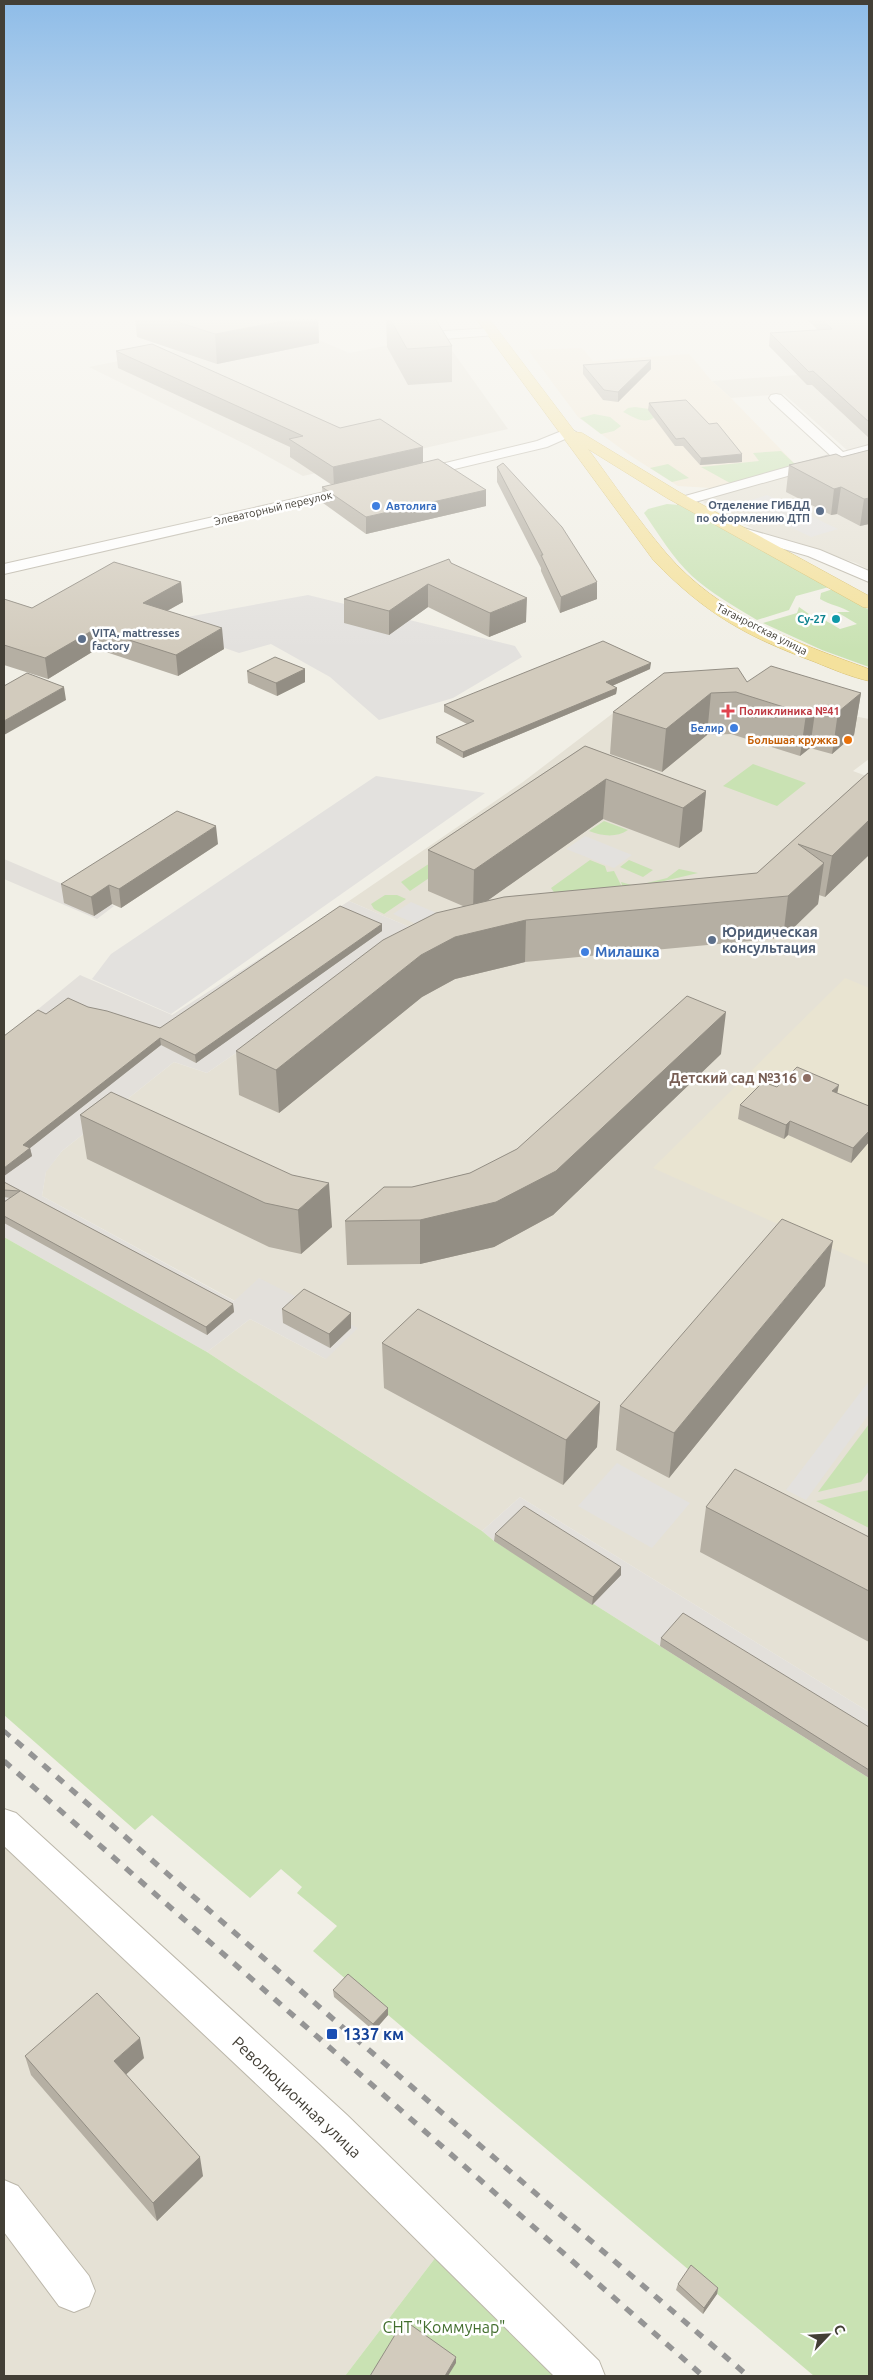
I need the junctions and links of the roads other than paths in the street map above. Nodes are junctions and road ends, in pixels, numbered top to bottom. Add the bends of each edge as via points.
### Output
1 (565, 428) edge
2 (809, 428) edge
3 (569, 432) junction
4 (869, 449) edge
5 (840, 457) junction
6 (399, 478) edge
7 (370, 485) edge
8 (608, 486) junction
9 (642, 500) junction
10 (688, 503) junction
11 (740, 532) junction
12 (4, 569) edge
13 (869, 577) edge
14 (869, 603) edge
15 (869, 675) edge
16 (4, 1824) edge
17 (4, 2200) edge
18 (74, 2291) dead end
19 (584, 2376) edge

1 - 3 main road
2 - 5 street
3 - 6 street via 542,444
3 - 8 main road, Таганрогская улица via 580,452
3 - 9 main road, Таганрогская улица via 599,448
4 - 5 street
5 - 10 street
7 - 12 street, Элеваторный переулок
8 - 9 main road
8 - 9 main road, Таганрогская улица
9 - 10 main road, Таганрогская улица
9 - 10 main road
9 - 15 main road, Таганрогская улица via 660,557 712,605 779,640
10 - 11 main road, Таганрогская улица
11 - 13 street via 814,553
11 - 14 main road, Таганрогская улица
16 - 19 street, Революционная улица via 333,2129
17 - 18 street

